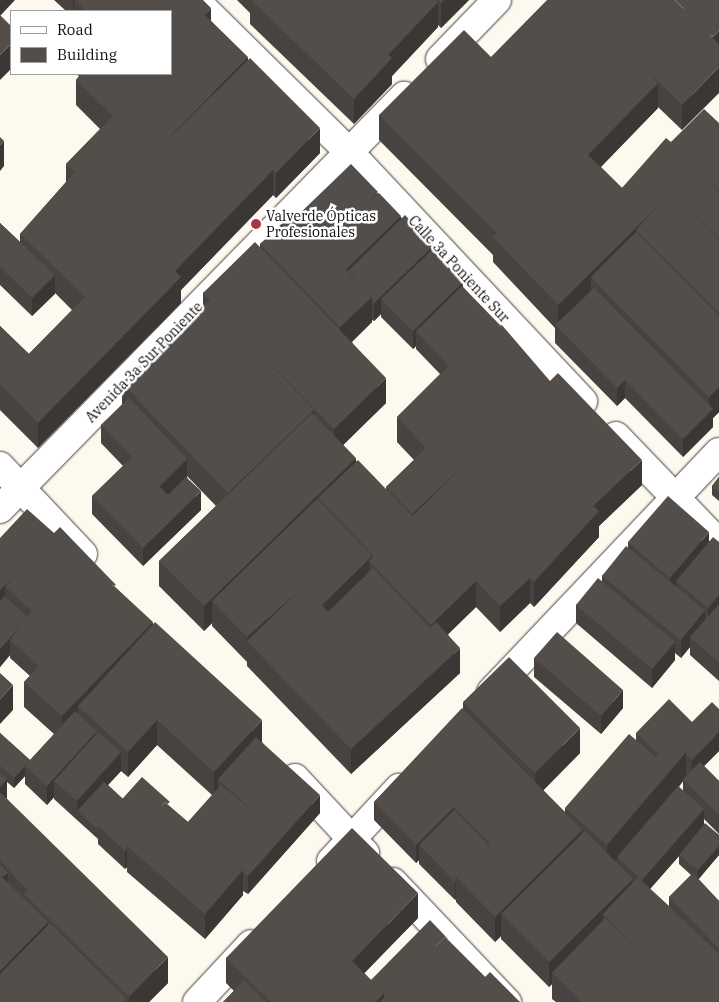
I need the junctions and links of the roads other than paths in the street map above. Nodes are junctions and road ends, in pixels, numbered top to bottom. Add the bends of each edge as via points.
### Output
1 (195, 0) edge
2 (498, 0) edge
3 (349, 152) junction
4 (719, 452) edge
5 (0, 466) edge
6 (21, 488) junction
7 (675, 498) junction
8 (0, 509) edge
9 (719, 543) edge
10 (102, 574) edge
11 (475, 708) edge
12 (277, 760) edge
13 (420, 766) edge
14 (352, 839) junction
15 (311, 881) edge
16 (271, 924) edge
17 (197, 1002) edge
18 (507, 1002) edge

1 - 3 street, Calle 3a Poniente Sur
2 - 3 street, Avenida 3a Sur Poniente
3 - 6 street, Avenida 3a Sur Poniente
3 - 7 street, Calle 3a Poniente Sur
4 - 7 street
5 - 6 street
6 - 8 street, Avenida 3a Sur Poniente
6 - 10 street
7 - 9 street, Calle 3a Poniente Sur
7 - 11 street
12 - 14 street
13 - 14 street
14 - 15 street
14 - 18 street
16 - 17 street

